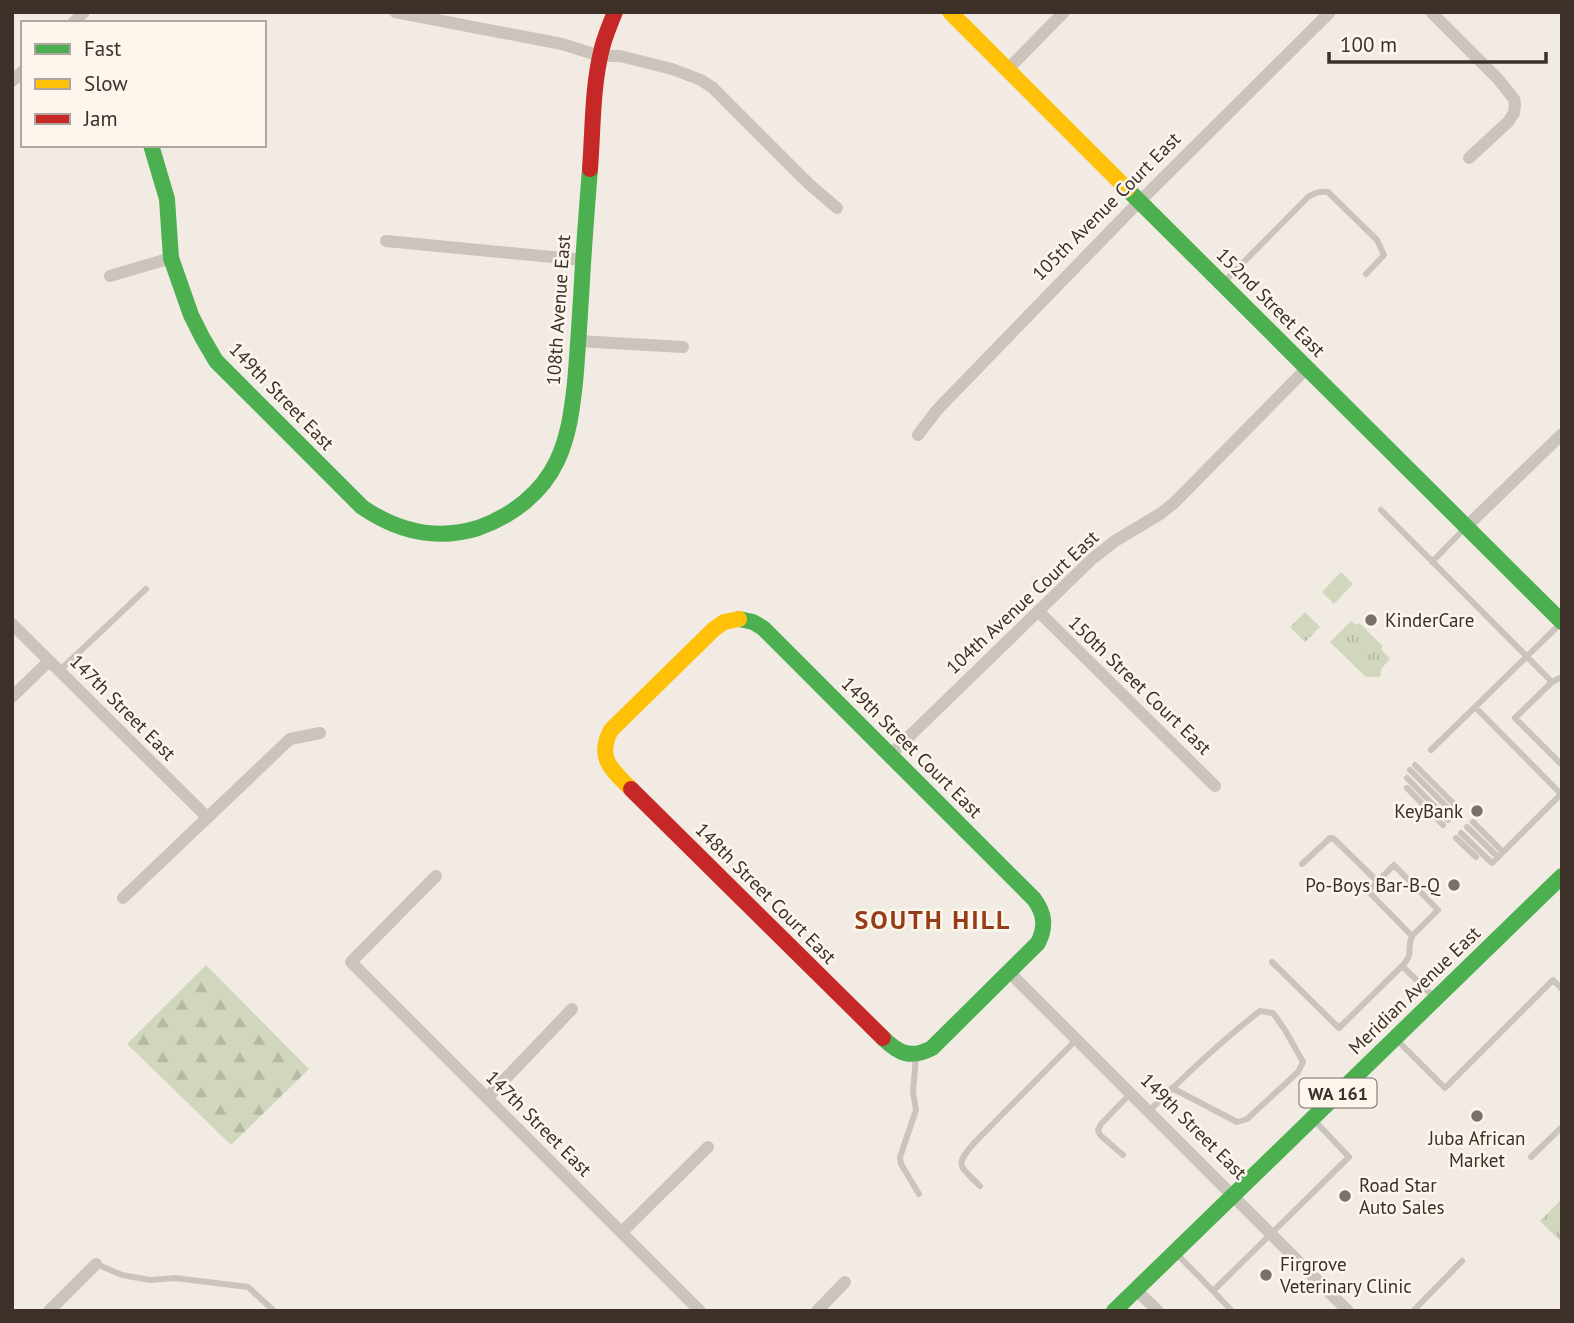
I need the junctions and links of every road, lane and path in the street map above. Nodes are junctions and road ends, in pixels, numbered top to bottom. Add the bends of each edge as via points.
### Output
1 (395, 12) edge
2 (615, 12) edge
3 (950, 12) edge
4 (1064, 12) edge
5 (1330, 12) edge
6 (1431, 12) edge
7 (600, 56) junction
8 (1007, 70) junction
9 (152, 147) edge
10 (1469, 158) dead end
11 (1140, 201) junction
12 (836, 208) dead end
13 (386, 242) dead end
14 (171, 258) junction
15 (583, 260) junction
16 (1366, 274) dead end
17 (110, 276) dead end
18 (1222, 283) junction
19 (579, 341) junction
20 (683, 347) dead end
21 (1307, 368) junction
22 (1562, 434) edge
23 (918, 435) dead end
24 (1381, 510) dead end
25 (1466, 527) junction
26 (435, 535) joint
27 (1432, 562) junction
28 (146, 589) dead end
29 (1038, 611) junction
30 (1562, 623) edge
31 (12, 624) edge
32 (1527, 657) junction
33 (54, 666) junction
34 (1562, 677) edge
35 (1552, 682) junction
36 (12, 697) edge
37 (1475, 707) junction
38 (320, 733) dead end
39 (605, 749) joint
40 (1431, 750) dead end
41 (890, 755) junction
42 (1562, 765) edge
43 (1413, 767) dead end
44 (1407, 778) dead end
45 (1215, 786) dead end
46 (1407, 788) dead end
47 (1561, 794) edge
48 (1457, 811) dead end
49 (207, 817) junction
50 (1470, 824) dead end
51 (1500, 855) junction
52 (1476, 858) dead end
53 (1302, 864) dead end
54 (436, 876) dead end
55 (1562, 876) edge
56 (1378, 882) junction
57 (124, 898) dead end
58 (1412, 936) junction
59 (1272, 962) dead end
60 (1402, 966) junction
61 (1009, 972) junction
62 (1562, 989) edge
63 (1435, 998) junction
64 (572, 1009) dead end
65 (1395, 1038) junction
66 (1077, 1039) junction
67 (913, 1054) junction
68 (1172, 1088) junction
69 (1131, 1093) junction
70 (486, 1098) junction
71 (1149, 1111) junction
72 (1312, 1119) junction
73 (1562, 1127) edge
74 (708, 1147) dead end
75 (1123, 1155) dead end
76 (1531, 1157) dead end
77 (980, 1186) dead end
78 (919, 1194) dead end
79 (1233, 1195) junction
80 (622, 1232) junction
81 (1272, 1234) junction
82 (1175, 1251) junction
83 (1462, 1261) dead end
84 (96, 1264) joint
85 (845, 1282) dead end
86 (1136, 1290) junction
87 (1213, 1291) junction
88 (49, 1311) edge
89 (274, 1311) edge
90 (701, 1311) edge
91 (817, 1311) edge
92 (1114, 1311) edge
93 (1158, 1311) edge
94 (1232, 1311) edge
95 (1348, 1311) edge
96 (1413, 1311) edge

1 - 7 street via 562,44
2 - 7 street, 108th Avenue East
3 - 8 street, 152nd Street East
4 - 8 street
5 - 11 street, 105th Avenue Court East
6 - 10 street via 1514,99 1514,113 1508,122
7 - 12 street via 620,56 701,80
7 - 15 street, 108th Avenue East
8 - 11 street, 152nd Street East
9 - 14 street, 149th Street East via 167,198
11 - 18 street, 152nd Street East
11 - 23 street, 105th Avenue Court East
13 - 15 street
14 - 17 street
14 - 26 street, 149th Street East via 191,315 216,361 362,508 401,528
15 - 19 street, 108th Avenue East
16 - 18 lane via 1384,255 1377,240 1328,192 1315,192
18 - 21 street, 152nd Street East
19 - 20 street
19 - 26 street, 108th Avenue East via 570,420 552,471 513,512 478,528
21 - 25 street, 152nd Street East
21 - 29 street, 104th Avenue Court East via 1174,503 1092,559
22 - 25 street
24 - 27 lane
25 - 27 lane
25 - 30 street, 152nd Street East
27 - 32 lane
28 - 33 lane
29 - 41 street, 104th Avenue Court East
29 - 45 street, 150th Street Court East
30 - 32 lane
31 - 33 street, 147th Street East
32 - 35 lane
32 - 37 lane
33 - 36 street
33 - 49 street, 147th Street East
34 - 35 lane
35 - 42 lane via 1515,718
37 - 40 lane
37 - 47 lane
38 - 49 street via 290,739
39 - 41 street, 149th Street Court East via 611,730 714,629 739,619 763,628
39 - 67 street, 148th Street Court East via 611,769 894,1049
41 - 61 street, 149th Street Court East via 1042,911 1044,927 1038,943
43 - 48 lane
44 - 46 lane via 1446,822
47 - 51 lane
49 - 57 street
50 - 51 lane
51 - 52 lane via 1492,863 1459,835
53 - 56 lane via 1330,838
54 - 70 street, 147th Street East via 351,962
55 - 63 street, Meridian Avenue East / WA 161
56 - 58 lane via 1368,891
56 - 58 lane via 1394,865 1438,910
58 - 60 lane via 1410,955
59 - 60 lane via 1339,1028
60 - 63 lane
61 - 66 street, 149th Street East
61 - 67 street via 932,1048
62 - 65 lane via 1553,980 1446,1088
63 - 65 street, Meridian Avenue East / WA 161
64 - 70 street
65 - 72 street, Meridian Avenue East / WA 161
66 - 69 street, 149th Street East
66 - 77 lane via 962,1157 964,1169
67 - 78 lane via 916,1110 900,1157
68 - 68 lane via 1260,1011 1273,1013 1303,1062 1247,1119 1237,1122
68 - 71 lane
69 - 71 street, 149th Street East
69 - 75 lane via 1098,1130
70 - 80 street, 147th Street East
71 - 79 street, 149th Street East
72 - 79 street, Meridian Avenue East / WA 161
72 - 81 lane via 1349,1157
73 - 76 lane
74 - 80 street
79 - 81 street, 149th Street East
79 - 82 street, Meridian Avenue East / WA 161
80 - 90 street, 147th Street East
81 - 87 lane
81 - 95 street, 149th Street East
82 - 86 street, Meridian Avenue East / WA 161
82 - 87 lane
83 - 96 lane
84 - 88 street
84 - 89 lane via 150,1280 174,1278 248,1287
85 - 91 street
86 - 92 street, Meridian Avenue East / WA 161
86 - 93 street
87 - 94 lane

